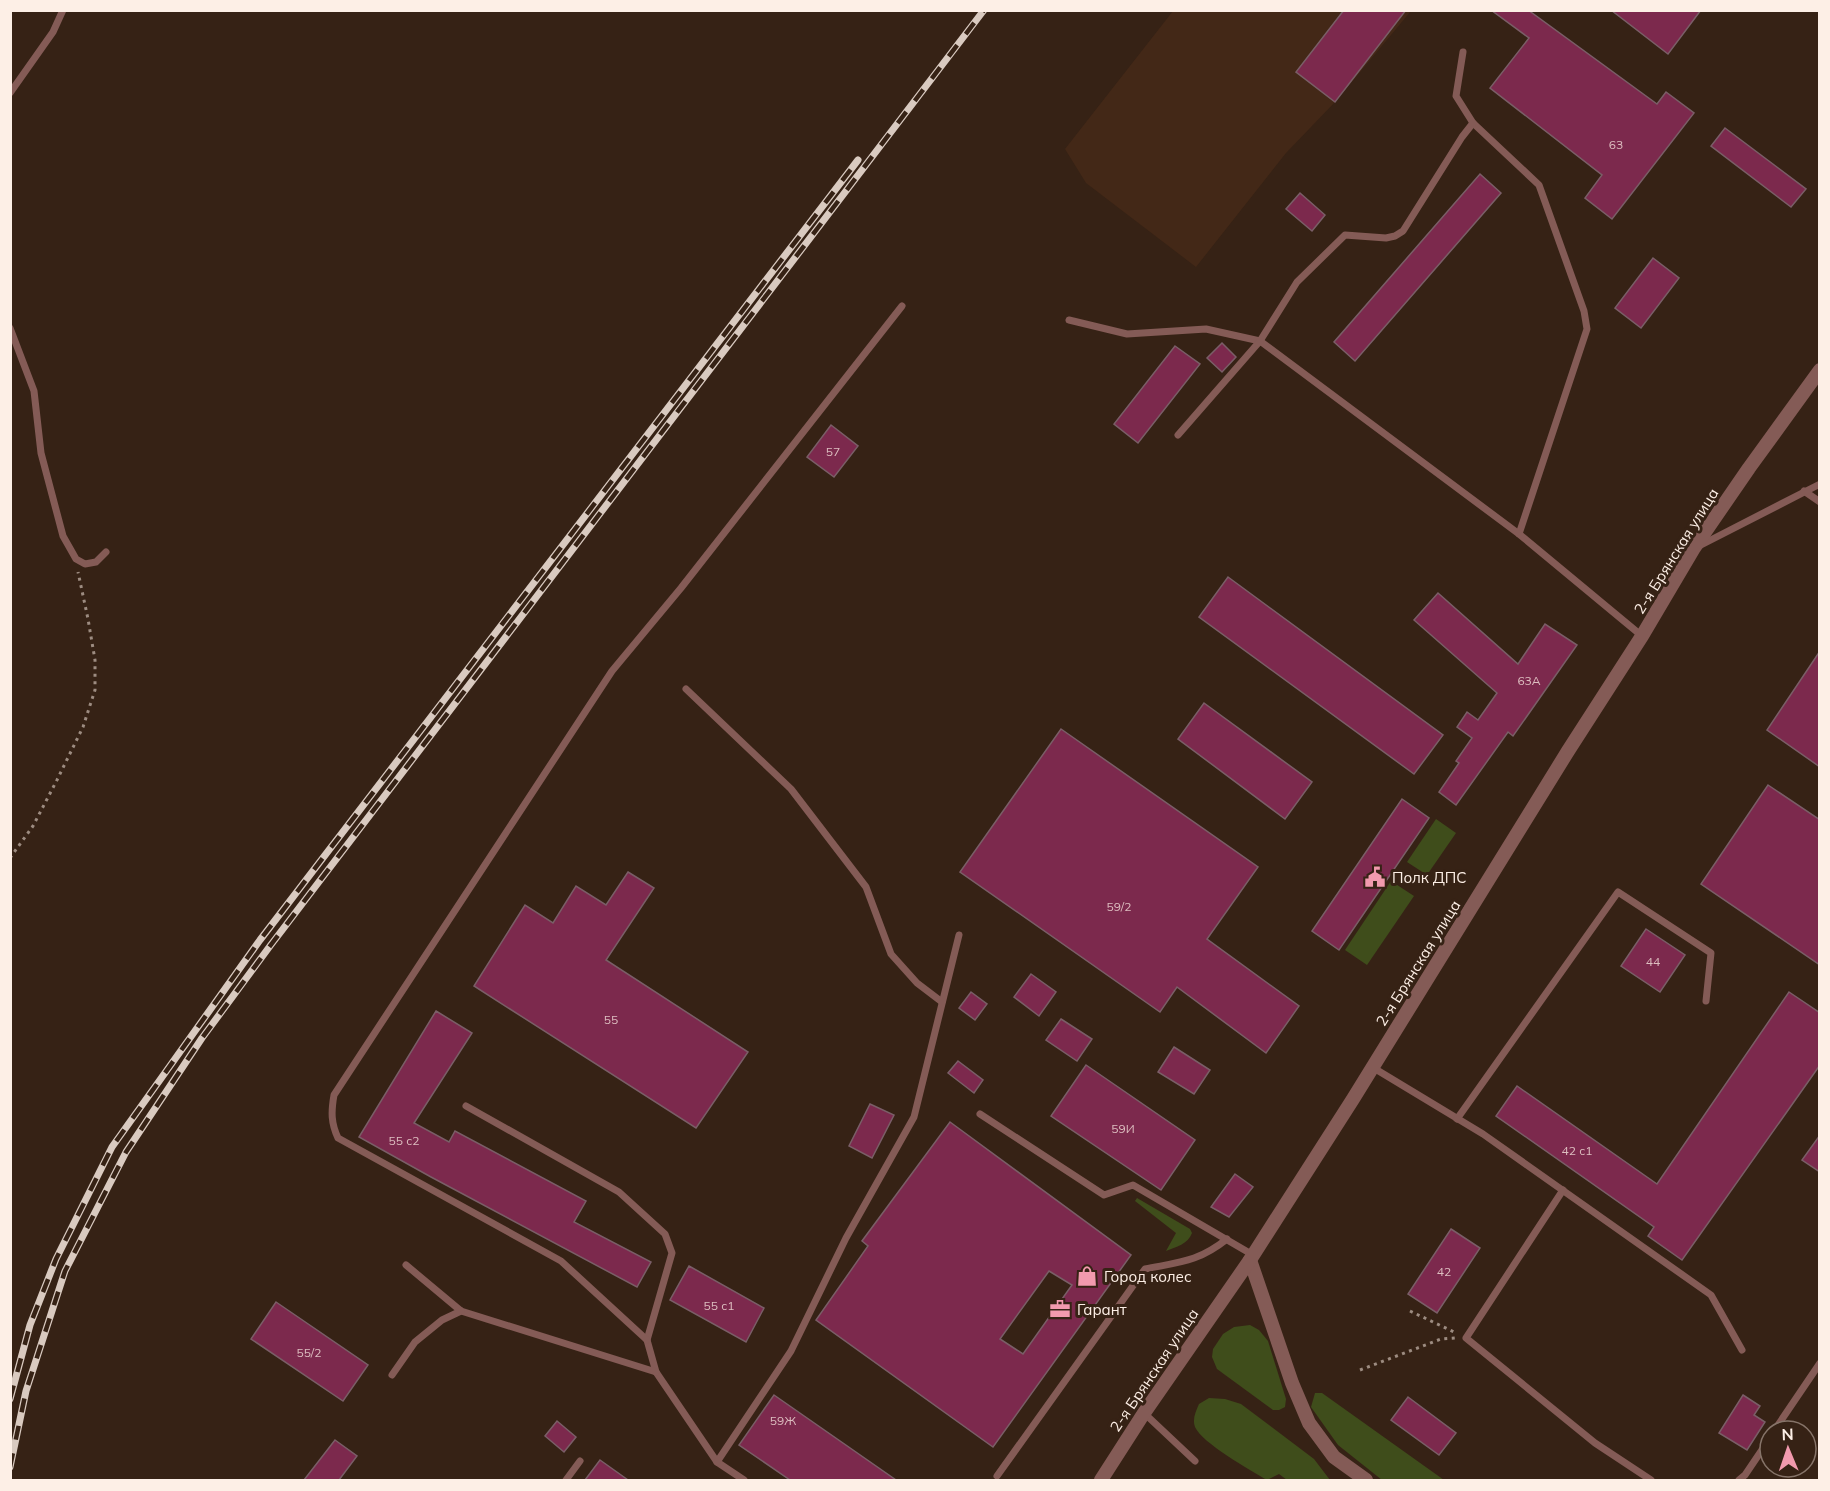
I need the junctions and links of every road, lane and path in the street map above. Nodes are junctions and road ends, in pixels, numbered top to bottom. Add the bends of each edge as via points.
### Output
1 (63, 10) edge
2 (1463, 52) dead end
3 (10, 93) edge
4 (1473, 123) junction
5 (902, 306) dead end
6 (1069, 320) dead end
7 (10, 327) edge
8 (1260, 340) junction
9 (1820, 370) edge
10 (1178, 435) dead end
11 (1820, 484) edge
12 (1804, 491) junction
13 (1820, 502) edge
14 (1519, 534) junction
15 (1694, 549) junction
16 (106, 552) dead end
17 (76, 559) junction
18 (1641, 636) junction
19 (686, 688) dead end
20 (10, 858) edge
21 (958, 935) dead end
22 (1706, 1001) dead end
23 (942, 1002) junction
24 (1372, 1067) junction
25 (466, 1106) dead end
26 (980, 1114) dead end
27 (1457, 1119) junction
28 (1563, 1190) junction
29 (1227, 1239) junction
30 (1252, 1258) junction
31 (406, 1265) dead end
32 (461, 1311) junction
33 (1410, 1311) dead end
34 (1466, 1338) junction
35 (647, 1340) junction
36 (1742, 1350) dead end
37 (1820, 1363) edge
38 (1360, 1370) dead end
39 (656, 1372) junction
40 (392, 1375) dead end
41 (1144, 1413) junction
42 (1782, 1419) edge
43 (1758, 1456) edge
44 (580, 1461) dead end
45 (1195, 1461) dead end
46 (717, 1462) junction
47 (997, 1476) dead end
48 (566, 1480) edge
49 (744, 1480) edge
50 (1101, 1480) edge
51 (1366, 1480) edge
52 (1652, 1480) edge
53 (1739, 1480) edge

1 - 3 lane via 53,32
2 - 4 lane via 1456,96
4 - 8 lane via 1403,231 1386,238 1345,235 1297,282
4 - 14 lane via 1539,185 1587,329
5 - 35 lane via 612,671 334,1095 332,1125 338,1138 561,1261
6 - 8 lane via 1127,334 1206,329
7 - 17 lane via 34,391 41,453 53,501 63,536
8 - 10 lane
8 - 14 lane
9 - 15 street, 2-я Брянская улица
11 - 12 lane
12 - 13 lane
12 - 15 lane
14 - 18 lane
15 - 18 street, 2-я Брянская улица
16 - 17 lane via 86,564
17 - 20 path via 94,660 95,690 83,727 57,780 33,826
18 - 24 street, 2-я Брянская улица
19 - 23 lane via 791,789 866,886 891,954 917,983
21 - 23 lane
22 - 27 lane via 1711,953 1618,892
23 - 46 lane via 914,1118 846,1238 791,1351
24 - 27 lane
24 - 30 street, 2-я Брянская улица
25 - 35 lane via 620,1191 665,1234 672,1253
26 - 29 lane via 1104,1195 1133,1185
27 - 28 lane
28 - 34 lane
28 - 36 lane via 1710,1294
29 - 30 lane
29 - 47 lane via 1190,1261 1145,1269
30 - 41 street, 2-я Брянская улица
30 - 51 street via 1292,1383 1309,1423 1335,1457
31 - 32 lane
32 - 39 lane
32 - 40 lane via 442,1320 415,1342
33 - 34 path
34 - 38 path via 1441,1339
34 - 52 lane via 1595,1443
35 - 39 lane
37 - 42 lane
39 - 46 lane
41 - 45 lane
41 - 50 street, 2-я Брянская улица
43 - 53 lane
44 - 48 lane
46 - 49 lane

